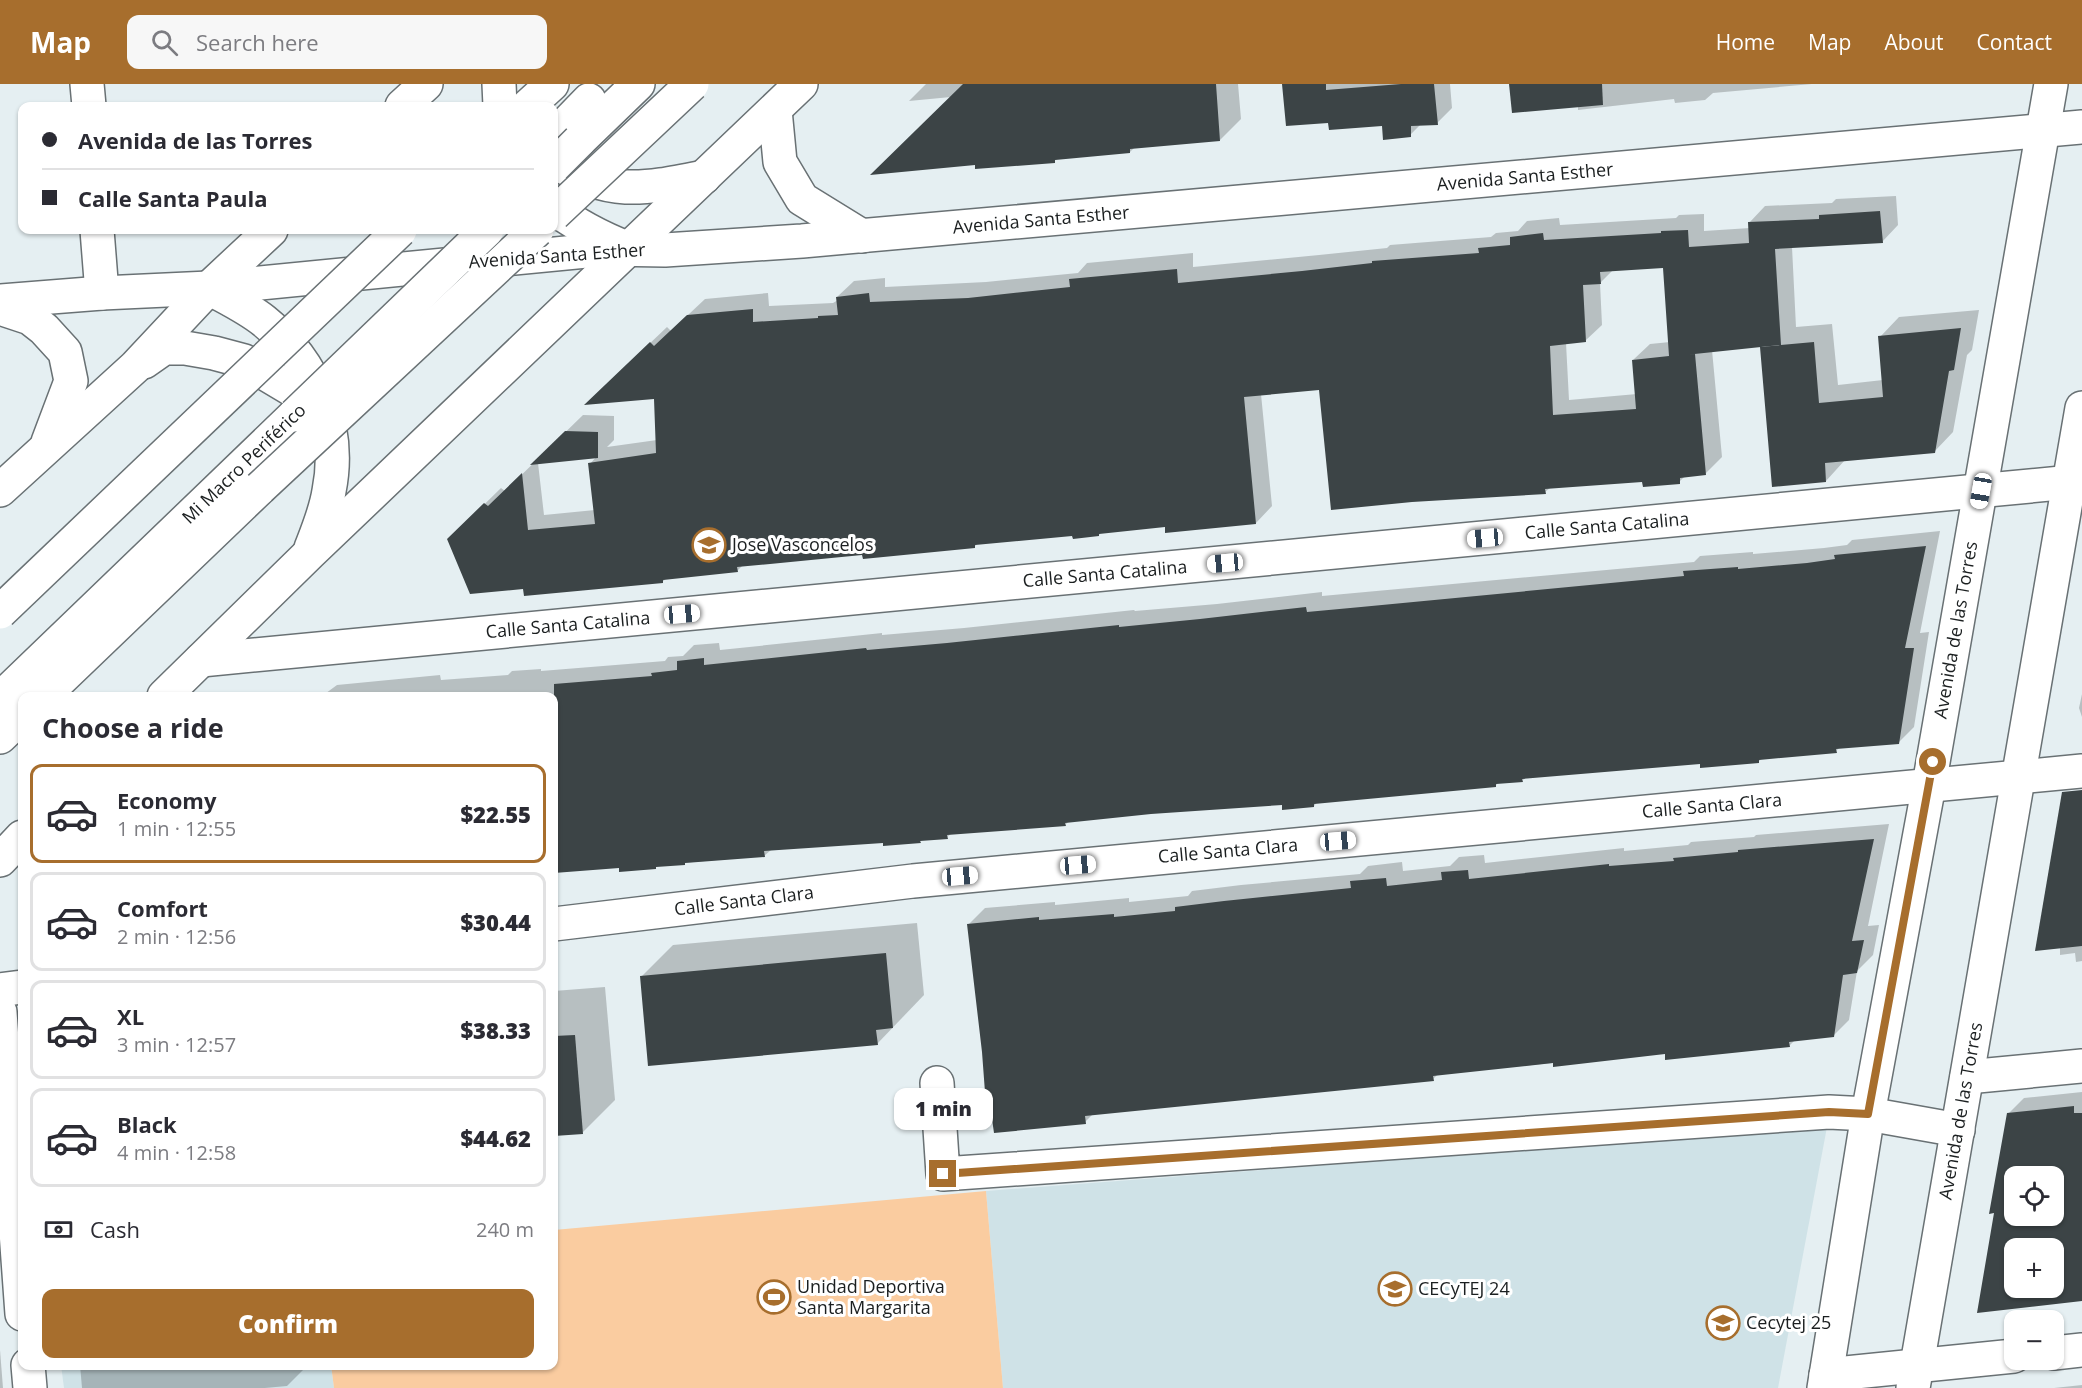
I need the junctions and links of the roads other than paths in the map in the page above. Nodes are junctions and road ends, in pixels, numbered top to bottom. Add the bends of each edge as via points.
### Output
1 (87, 84) edge
2 (426, 84) edge
3 (552, 84) edge
4 (605, 84) edge
5 (638, 84) edge
6 (692, 84) edge
7 (801, 84) edge
8 (2051, 84) edge
9 (88, 102) edge
10 (406, 102) edge
11 (532, 102) edge
12 (775, 110) junction
13 (2082, 128) edge
14 (2043, 131) junction
15 (566, 134) edge
16 (558, 155) edge
17 (558, 164) edge
18 (704, 177) junction
19 (558, 210) edge
20 (558, 211) edge
21 (98, 234) edge
22 (267, 234) edge
23 (396, 234) edge
24 (454, 234) edge
25 (483, 234) edge
26 (533, 234) edge
27 (862, 236) junction
28 (629, 249) junction
29 (209, 288) junction
30 (102, 293) junction
31 (0, 301) edge
32 (0, 308) edge
33 (135, 368) junction
34 (290, 406) junction
35 (2082, 408) edge
36 (332, 448) junction
37 (45, 449) junction
38 (2076, 482) edge
39 (0, 490) edge
40 (1981, 491) junction
41 (310, 553) junction
42 (0, 612) edge
43 (201, 660) junction
44 (0, 670) edge
45 (47, 692) edge
46 (168, 692) edge
47 (0, 699) edge
48 (18, 720) edge
49 (0, 737) edge
50 (2082, 771) edge
51 (2018, 777) junction
52 (1929, 785) junction
53 (18, 841) edge
54 (0, 860) edge
55 (558, 924) edge
56 (18, 988) edge
57 (0, 990) edge
58 (0, 1012) edge
59 (2082, 1066) edge
60 (1967, 1077) junction
61 (937, 1083) dead end
62 (1868, 1114) junction
63 (1958, 1130) junction
64 (9, 1265) edge
65 (18, 1299) edge
66 (2082, 1350) edge
67 (2064, 1352) edge
68 (2004, 1358) edge
69 (28, 1370) edge
70 (1915, 1377) edge
71 (1825, 1381) edge
72 (30, 1388) edge

1 - 9 main road
2 - 10 main road
3 - 11 main road
4 - 15 main road
5 - 15 main road
6 - 19 main road, bridge
7 - 12 main road
8 - 14 main road, Avenida de las Torres
12 - 18 main road
12 - 27 main road via 780,162 802,199
13 - 14 main road, Avenida Santa Esther
14 - 27 main road, Avenida Santa Esther
14 - 40 main road, Avenida de las Torres
15 - 16 main road, bridge
17 - 18 main road via 575,176 611,186 652,187
18 - 28 main road
20 - 28 main road via 598,237
21 - 30 main road
22 - 29 main road
23 - 42 main road, bridge
24 - 34 main road, Mi Macro Periférico
25 - 34 main road, Mi Macro Periférico, bridge
26 - 45 main road, bridge
27 - 28 main road, Avenida Santa Esther via 665,250
28 - 29 main road, Avenida Santa Esther
28 - 41 main road
29 - 30 main road, Avenida Santa Esther
29 - 33 main road
29 - 36 main road via 262,319 301,358 325,408
30 - 31 main road, Avenida Santa Esther
32 - 37 main road via 30,318 65,352 70,381
33 - 36 main road via 164,348 214,352 244,361 298,393
33 - 37 main road
34 - 44 main road, Mi Macro Periférico
34 - 47 main road, Mi Macro Periférico
35 - 38 main road, Avenida de las Torres
36 - 41 main road via 329,492
37 - 39 main road
38 - 40 main road, Calle Santa Catalina
38 - 51 main road, Avenida de las Torres
40 - 43 main road, Calle Santa Catalina
40 - 52 main road, Avenida de las Torres
41 - 43 main road
43 - 46 main road
48 - 49 main road
50 - 51 main road, Calle Santa Clara
51 - 52 main road, Calle Santa Clara
51 - 60 main road, Avenida de las Torres
52 - 55 main road, Calle Santa Clara via 925,880
52 - 62 main road, Avenida de las Torres
53 - 54 main road
56 - 57 main road
58 - 64 main road
59 - 60 main road
60 - 63 main road, Avenida de las Torres
61 - 62 main road via 943,1174 1829,1112
62 - 63 main road
62 - 71 main road, Avenida de las Torres
63 - 70 main road, Avenida de las Torres
64 - 65 main road
66 - 67 main road
68 - 70 main road
69 - 72 main road
70 - 71 main road

